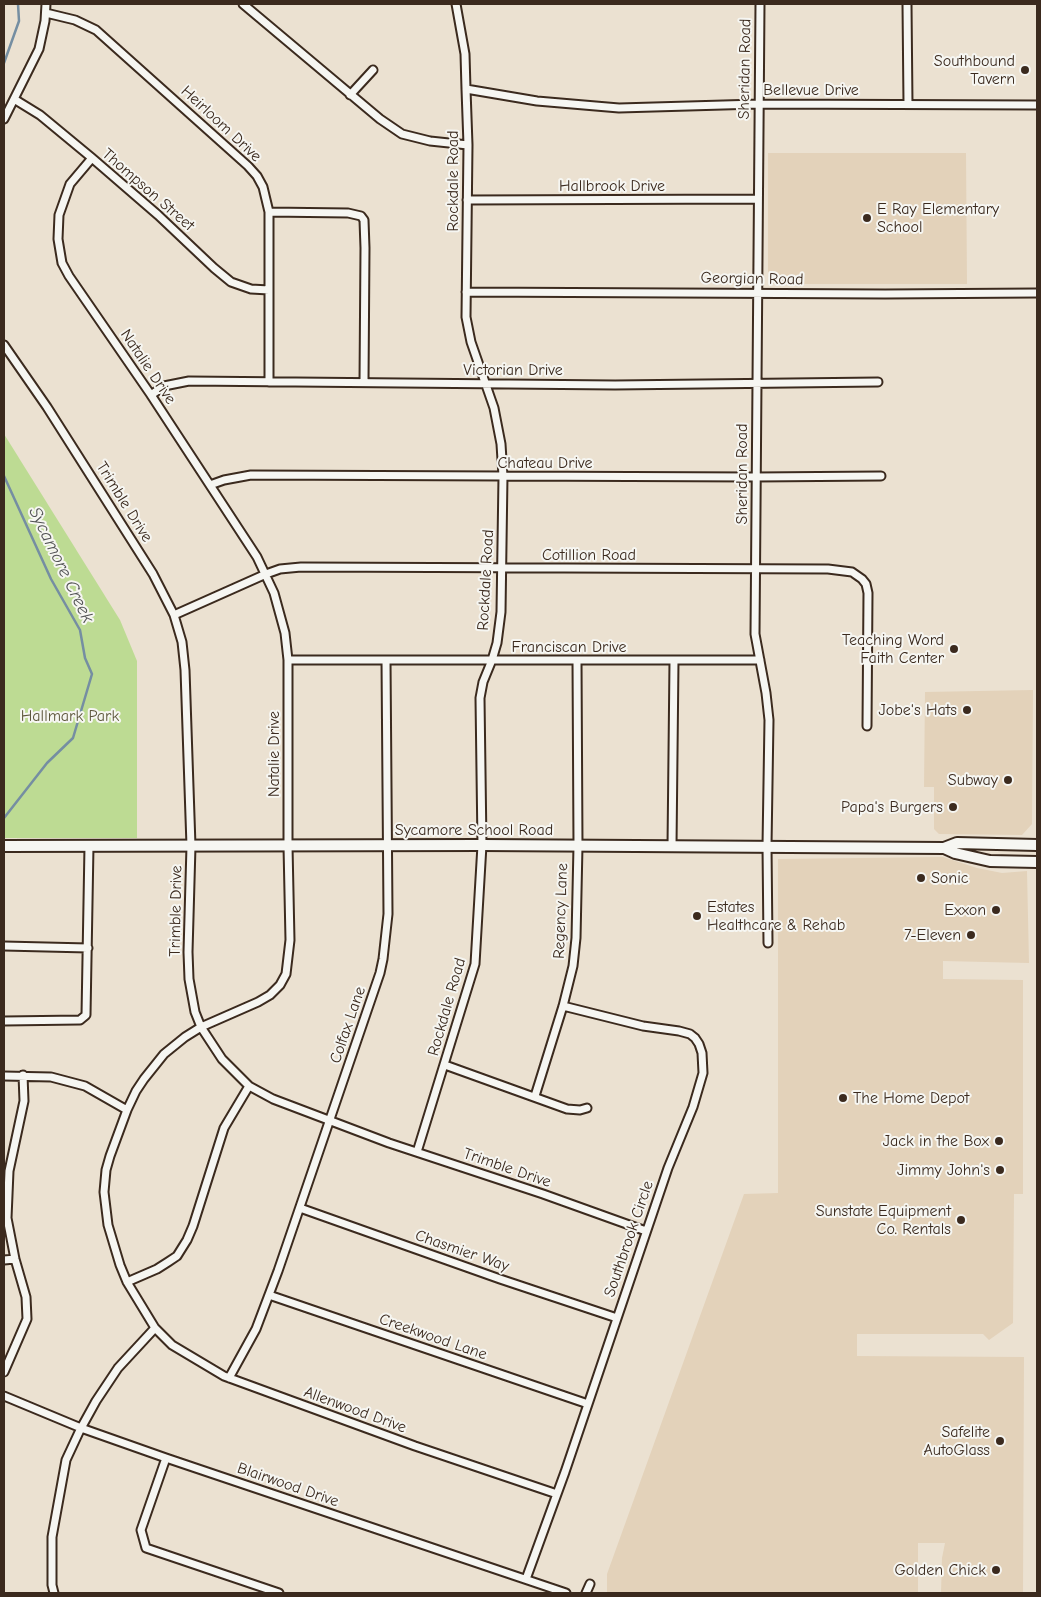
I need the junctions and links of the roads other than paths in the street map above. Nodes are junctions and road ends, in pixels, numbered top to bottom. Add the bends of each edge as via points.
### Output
1 (46, 4) edge
2 (243, 4) edge
3 (456, 4) edge
4 (760, 4) edge
5 (907, 4) edge
6 (46, 13) junction
7 (373, 70) dead end
8 (466, 88) junction
9 (350, 95) junction
10 (14, 99) junction
11 (758, 104) junction
12 (908, 104) junction
13 (1037, 105) edge
14 (4, 119) edge
15 (468, 145) junction
16 (92, 158) junction
17 (758, 199) junction
18 (467, 200) junction
19 (269, 212) junction
20 (269, 290) junction
21 (466, 292) junction
22 (757, 292) junction
23 (1037, 292) edge
24 (4, 345) edge
25 (269, 382) junction
26 (364, 382) junction
27 (878, 382) dead end
28 (487, 384) junction
29 (757, 384) junction
30 (151, 395) junction
31 (503, 476) junction
32 (881, 476) dead end
33 (756, 477) junction
34 (210, 485) junction
35 (502, 568) junction
36 (755, 568) junction
37 (266, 574) junction
38 (174, 615) junction
39 (288, 660) junction
40 (386, 660) junction
41 (492, 660) junction
42 (576, 660) junction
43 (674, 660) junction
44 (760, 660) junction
45 (867, 726) dead end
46 (386, 845) junction
47 (482, 845) junction
48 (1037, 845) edge
49 (4, 846) edge
50 (89, 846) junction
51 (191, 846) junction
52 (288, 846) junction
53 (578, 846) junction
54 (672, 846) junction
55 (766, 846) junction
56 (944, 848) junction
57 (1037, 862) edge
58 (768, 943) dead end
59 (4, 946) edge
60 (88, 948) junction
61 (563, 1006) junction
62 (4, 1021) edge
63 (201, 1027) junction
64 (445, 1065) junction
65 (23, 1075) junction
66 (4, 1076) edge
67 (250, 1086) junction
68 (535, 1096) junction
69 (587, 1108) dead end
70 (127, 1110) junction
71 (330, 1121) junction
72 (417, 1152) junction
73 (6, 1171) edge
74 (300, 1208) junction
75 (646, 1231) junction
76 (15, 1259) junction
77 (4, 1260) edge
78 (127, 1282) junction
79 (269, 1296) junction
80 (617, 1318) junction
81 (155, 1328) junction
82 (4, 1372) edge
83 (229, 1378) junction
84 (4, 1396) edge
85 (588, 1404) junction
86 (81, 1428) junction
87 (166, 1458) junction
88 (557, 1494) junction
89 (526, 1579) junction
90 (590, 1584) dead end
91 (54, 1593) edge
92 (278, 1593) edge
93 (566, 1593) edge
94 (586, 1593) edge

1 - 6 street
2 - 9 street
3 - 8 street, Rockdale Road via 465,54
4 - 11 street, Sheridan Road
5 - 12 street
6 - 10 street via 39,50
6 - 19 street, Heirloom Drive via 87,25 107,39 248,166 263,187
7 - 9 street
8 - 11 street, Bellevue Drive via 537,101 600,107
8 - 15 street, Rockdale Road
9 - 15 street via 402,134
10 - 14 street
10 - 16 street, Thompson Street via 40,115
11 - 12 street, Bellevue Drive
11 - 17 street, Sheridan Road
12 - 13 street, Bellevue Drive
15 - 18 street, Rockdale Road
16 - 20 street, Thompson Street via 231,282 251,289
16 - 30 street, Natalie Drive via 65,195 58,225 59,253 69,276
17 - 18 street, Hallbrook Drive
17 - 22 street, Sheridan Road
18 - 21 street, Rockdale Road
19 - 20 street, Heirloom Drive
19 - 26 street via 348,214 361,216 364,220
20 - 25 street, Heirloom Drive
21 - 22 street, Georgian Road
21 - 28 street, Rockdale Road via 468,330
22 - 23 street, Georgian Road
22 - 29 street, Sheridan Road
24 - 38 street, Trimble Drive via 153,574
25 - 26 street, Victorian Drive
25 - 30 street, Victorian Drive via 189,381 164,386
26 - 28 street, Victorian Drive
27 - 29 street, Victorian Drive
28 - 29 street, Victorian Drive
28 - 31 street, Rockdale Road via 501,444
29 - 33 street, Sheridan Road
30 - 34 street, Natalie Drive
31 - 33 street, Chateau Drive
31 - 34 street, Chateau Drive via 251,475
31 - 35 street, Rockdale Road
32 - 33 street, Chateau Drive
33 - 36 street, Sheridan Road
34 - 37 street, Natalie Drive
35 - 36 street, Cotillion Road
35 - 37 street, Cotillion Road via 301,568 280,569
35 - 41 street, Rockdale Road via 501,612
36 - 44 street, Sheridan Road via 755,634
36 - 45 street, Cotillion Road via 852,572 866,584 869,614
37 - 38 street, Cotillion Road
37 - 39 street, Natalie Drive via 282,620
38 - 51 street, Trimble Drive via 182,642 185,670
39 - 40 street, Franciscan Drive
39 - 52 street, Natalie Drive
40 - 41 street, Franciscan Drive
40 - 46 street, Colfax Lane
41 - 42 street, Franciscan Drive
41 - 47 street, Rockdale Road via 480,698
42 - 43 street, Franciscan Drive
42 - 53 street, Regency Lane
43 - 44 street, Franciscan Drive
43 - 54 street
44 - 55 street, Sheridan Road via 769,720
46 - 47 main road, Sycamore School Road
46 - 52 main road, Sycamore School Road
46 - 71 street, Colfax Lane via 388,914 383,959
47 - 53 main road, Sycamore School Road
47 - 64 street, Rockdale Road via 475,964
48 - 56 main road, Sycamore School Road via 957,843
49 - 50 main road, Sycamore School Road
50 - 51 main road, Sycamore School Road
50 - 60 street
51 - 52 main road, Sycamore School Road
51 - 63 street, Trimble Drive via 189,979
52 - 63 street, Natalie Drive via 290,940 286,974 280,986 264,998
53 - 54 main road, Sycamore School Road
53 - 61 street, Regency Lane via 576,938
54 - 55 main road, Sycamore School Road
55 - 56 main road, Sycamore School Road
55 - 58 street, Sheridan Road
56 - 57 main road, Sycamore School Road via 990,860
59 - 60 street
60 - 62 street via 86,1015 80,1020
61 - 68 street, Regency Lane
61 - 75 street, Southbrook Circle via 690,1034 699,1044 703,1063 700,1087
63 - 67 street, Trimble Drive via 222,1059
63 - 70 street, Natalie Drive via 164,1054 144,1079
64 - 68 street
64 - 72 street, Rockdale Road
65 - 66 street
65 - 70 street via 51,1077 85,1086
65 - 73 street via 24,1101
67 - 71 street, Trimble Drive via 273,1099
67 - 78 street via 224,1128 193,1226 177,1256
68 - 69 street via 567,1109
70 - 78 street, Natalie Drive via 106,1170 104,1192 108,1225
71 - 72 street, Trimble Drive
71 - 74 street, Colfax Lane
72 - 75 street, Trimble Drive
73 - 76 street via 7,1218
74 - 79 street, Colfax Lane
74 - 80 street, Chasmier Way
75 - 80 street, Southbrook Circle
76 - 77 street
76 - 82 street via 26,1297 27,1319
78 - 81 street, Natalie Drive
79 - 83 street, Colfax Lane via 256,1329
79 - 85 street, Creekwood Lane
80 - 85 street, Southbrook Circle
81 - 83 street, Allenwood Drive via 172,1345
81 - 86 street via 118,1368
83 - 88 street, Allenwood Drive
84 - 86 street, Blairwood Drive
85 - 88 street, Southbrook Circle
86 - 87 street, Blairwood Drive
86 - 91 street via 66,1460 57,1504 52,1537
87 - 89 street, Blairwood Drive
87 - 92 street via 140,1530 146,1548
88 - 89 street, Southbrook Circle
89 - 93 street, Blairwood Drive
90 - 94 street

